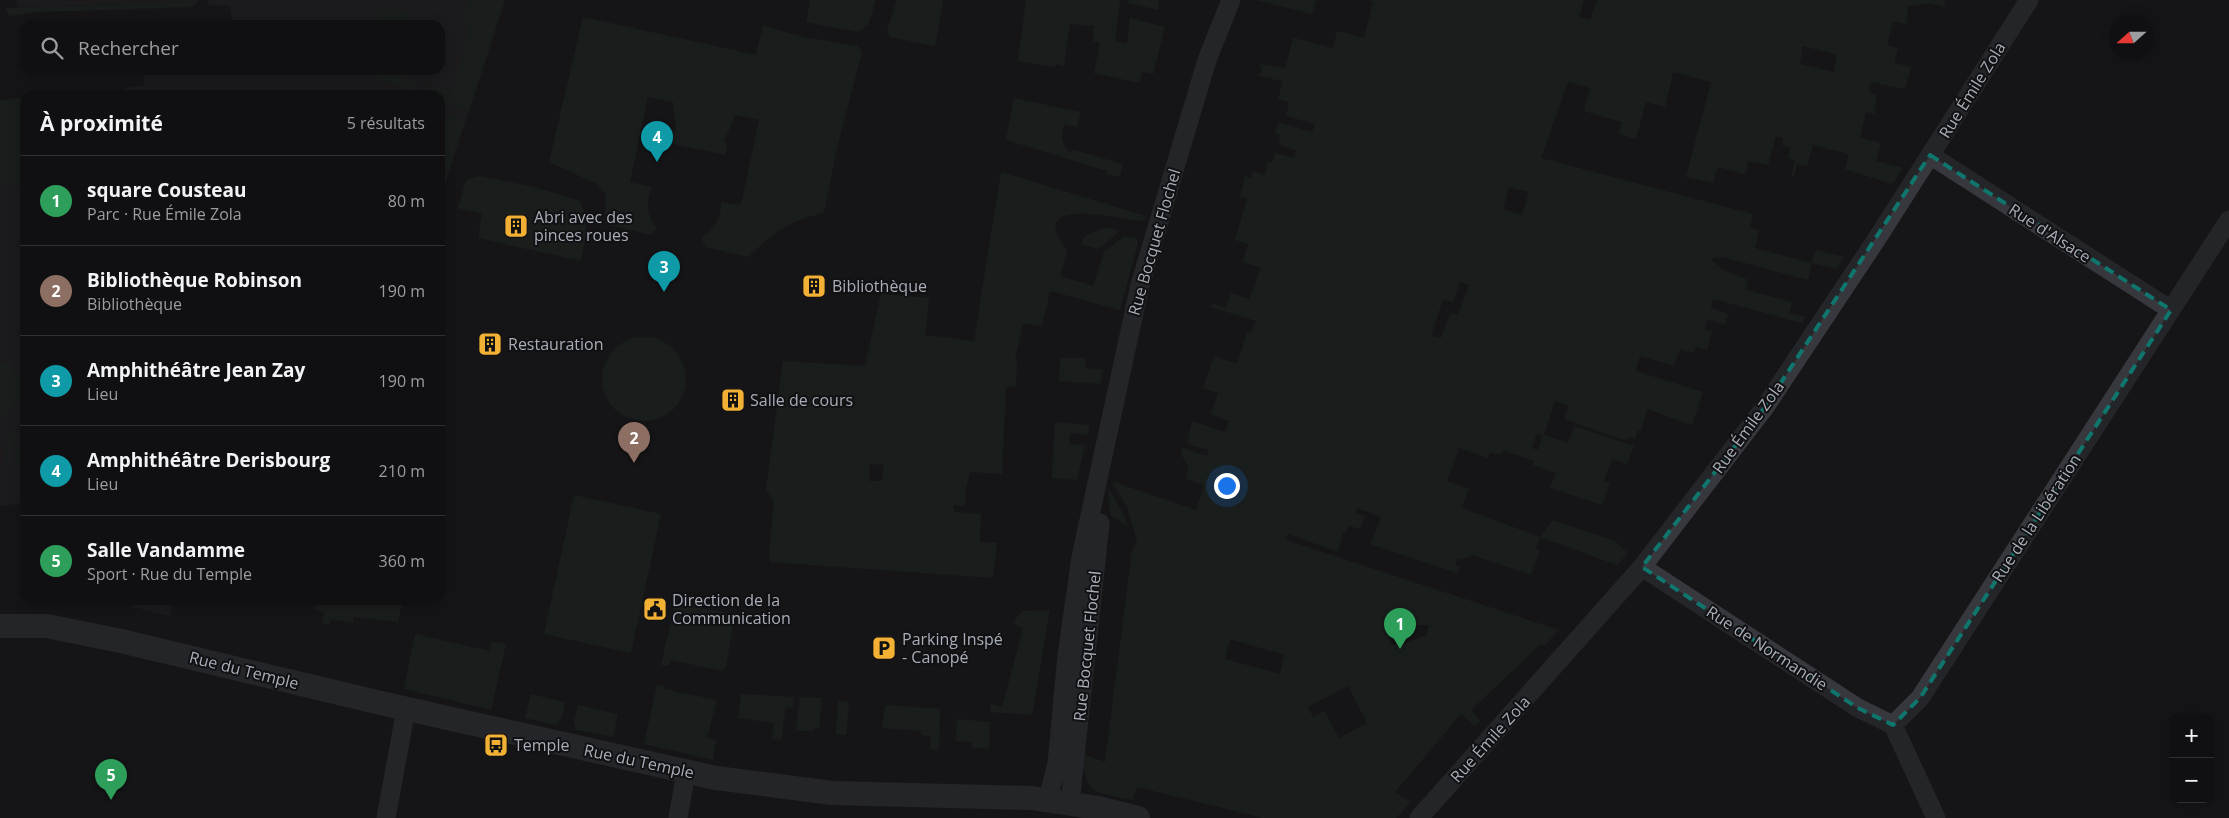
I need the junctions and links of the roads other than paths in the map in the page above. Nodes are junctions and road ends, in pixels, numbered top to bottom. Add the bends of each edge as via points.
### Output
1 (1230, 0) edge
2 (2029, 0) edge
3 (1930, 155) junction
4 (2229, 220) edge
5 (2171, 310) junction
6 (1098, 489) junction
7 (1642, 567) junction
8 (0, 626) edge
9 (406, 709) junction
10 (1062, 714) junction
11 (1893, 725) junction
12 (1075, 749) junction
13 (686, 772) junction
14 (1059, 801) junction
15 (1098, 813) edge
16 (386, 818) edge
17 (678, 818) edge
18 (1138, 818) edge
19 (1420, 818) edge
20 (1936, 818) edge

1 - 6 street, Rue Bocquet Flochel via 1208,60 1140,285
2 - 3 street, Rue Émile Zola
3 - 5 street, Rue d'Alsace
3 - 7 street, Rue Émile Zola via 1765,407
4 - 5 street, Rue de la Libération
5 - 11 street, Rue de la Libération via 1920,698
6 - 10 street, Rue Bocquet Flochel via 1082,557
6 - 12 street, Rue Bocquet Flochel via 1100,516
7 - 11 street, Rue de Normandie via 1858,708
7 - 19 street, Rue Émile Zola
8 - 9 street, Rue du Temple via 47,626 164,650
9 - 13 street, Rue du Temple
9 - 16 street
10 - 12 street
10 - 14 street, Rue Bocquet Flochel via 1052,788
11 - 20 street
12 - 14 street, Rue Bocquet Flochel
13 - 14 street, Rue du Temple via 761,785 832,792
13 - 17 street
14 - 15 street, Rue du Temple
15 - 18 street, Rue du Temple

